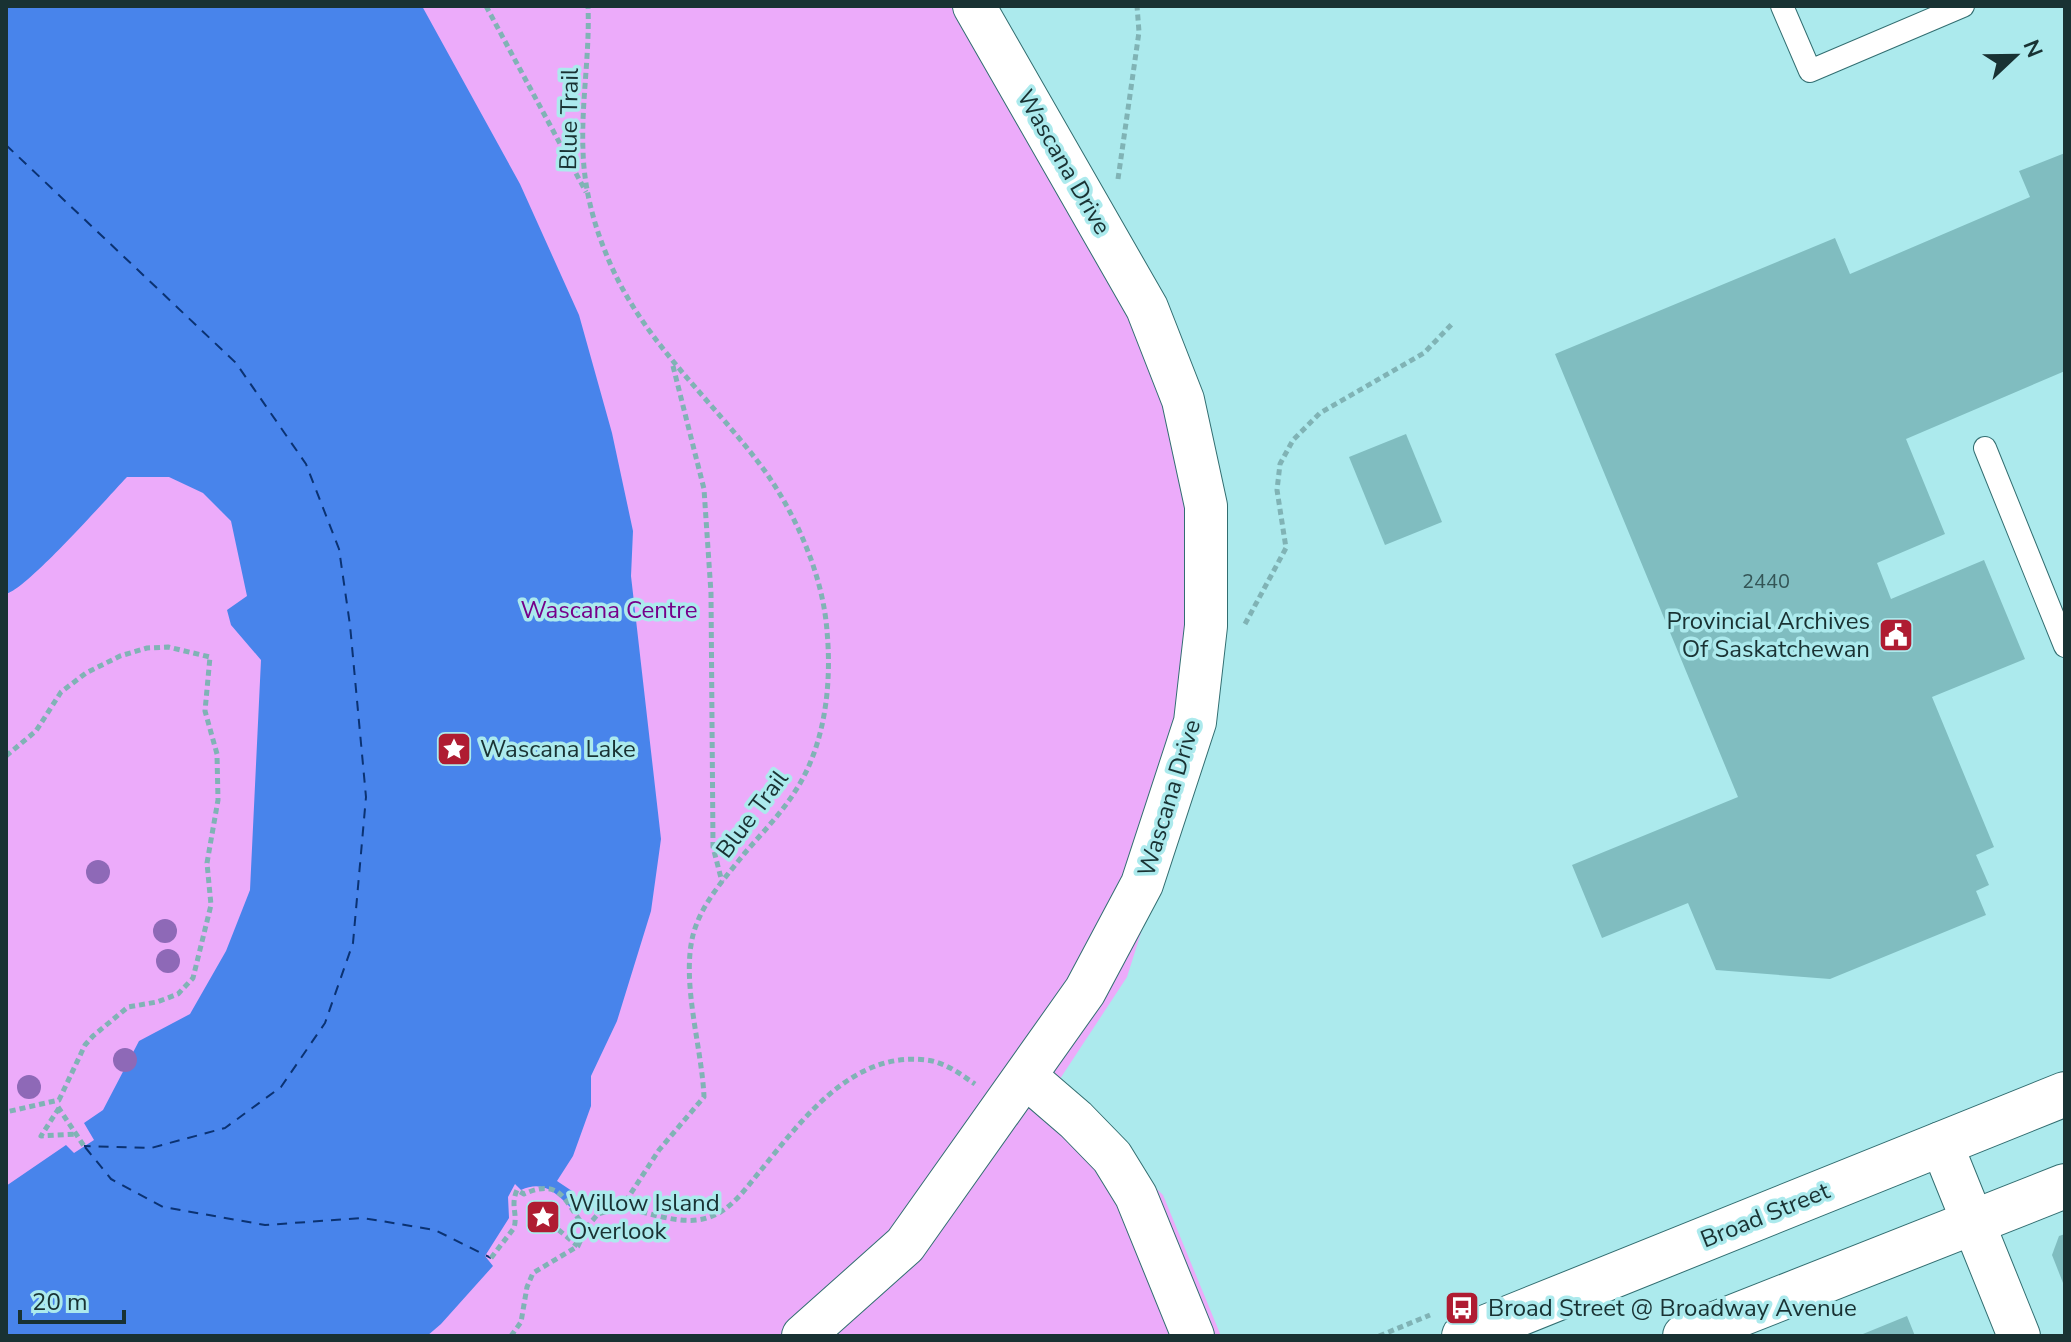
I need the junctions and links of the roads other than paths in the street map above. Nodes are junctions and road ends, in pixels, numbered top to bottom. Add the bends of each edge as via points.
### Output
1 (974, 6) edge
2 (1782, 6) edge
3 (1963, 6) edge
4 (1985, 448) dead end
5 (2065, 646) edge
6 (1026, 1077) junction
7 (2065, 1094) edge
8 (1941, 1143) junction
9 (2065, 1186) edge
10 (1974, 1223) junction
11 (803, 1336) edge
12 (1193, 1336) edge
13 (1464, 1336) edge
14 (1685, 1336) edge
15 (2019, 1336) edge

1 - 6 street, Wascana Drive via 1147,308 1183,400 1206,506 1206,626 1195,722 1142,884 1085,991
2 - 3 lane via 1810,71
4 - 5 lane
6 - 11 street, Wascana Drive via 905,1245
6 - 12 street via 1112,1157 1136,1196
7 - 8 main road, Broad Street
8 - 10 street
8 - 13 main road, Broad Street
9 - 10 main road
10 - 14 main road
10 - 15 street

